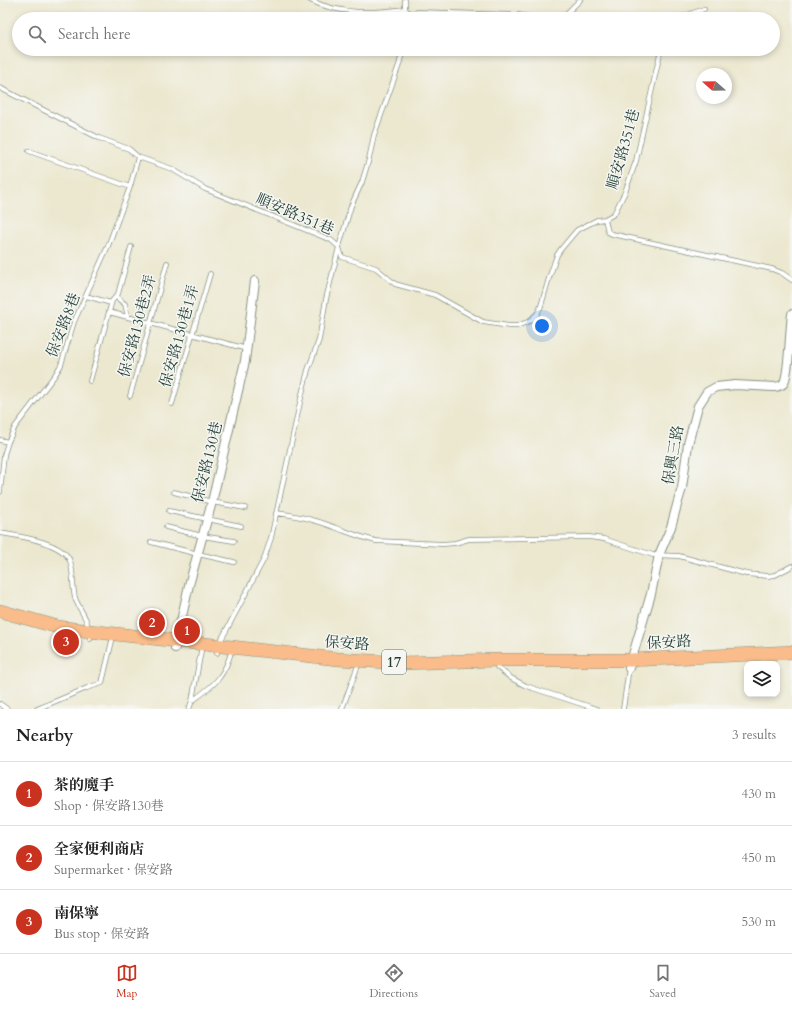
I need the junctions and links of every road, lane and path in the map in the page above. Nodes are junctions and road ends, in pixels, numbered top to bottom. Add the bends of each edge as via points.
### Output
1 (310, 0) edge
2 (405, 0) edge
3 (580, 0) edge
4 (704, 9) dead end
5 (405, 10) joint
6 (568, 12) edge
7 (696, 12) edge
8 (401, 56) edge
9 (659, 56) edge
10 (1, 90) edge
11 (29, 151) dead end
12 (138, 157) junction
13 (130, 187) junction
14 (605, 219) junction
15 (131, 247) dead end
16 (339, 247) junction
17 (167, 263) dead end
18 (210, 274) dead end
19 (792, 280) edge
20 (255, 281) dead end
21 (86, 296) junction
22 (116, 297) junction
23 (111, 303) junction
24 (109, 312) junction
25 (792, 314) edge
26 (128, 317) junction
27 (150, 323) junction
28 (192, 334) junction
29 (248, 349) junction
30 (90, 381) dead end
31 (130, 396) dead end
32 (172, 404) dead end
33 (0, 440) edge
34 (8, 442) junction
35 (0, 490) edge
36 (174, 492) dead end
37 (212, 502) junction
38 (245, 508) dead end
39 (169, 511) dead end
40 (276, 513) junction
41 (207, 519) junction
42 (241, 526) dead end
43 (166, 527) dead end
44 (0, 533) edge
45 (202, 536) junction
46 (151, 542) dead end
47 (234, 542) dead end
48 (198, 554) junction
49 (659, 555) junction
50 (234, 562) dead end
51 (792, 566) edge
52 (0, 611) edge
53 (0, 618) edge
54 (90, 635) junction
55 (112, 641) junction
56 (175, 644) junction
57 (217, 649) junction
58 (201, 651) junction
59 (231, 651) junction
60 (792, 652) edge
61 (792, 661) edge
62 (630, 664) junction
63 (497, 667) junction
64 (358, 668) junction
65 (192, 701) junction
66 (0, 704) edge
67 (7, 709) edge
68 (37, 709) edge
69 (189, 709) edge
70 (342, 709) edge
71 (597, 709) edge
72 (623, 709) edge

1 - 5 lane via 340,10
2 - 5 lane
3 - 6 lane
4 - 7 lane
8 - 16 lane
9 - 14 lane, 順安路351巷 via 631,179 614,214
10 - 12 lane, 順安路351巷 via 99,138 129,149
11 - 13 lane
12 - 13 lane, 保安路8巷
12 - 16 lane, 順安路351巷 via 172,168 205,189 331,240
13 - 21 lane, 保安路8巷
14 - 16 lane, 順安路351巷 via 592,222 572,236 557,255 537,314 530,321 517,326 483,322 435,295 395,284 376,268 342,257
14 - 19 lane via 608,232 612,234 772,269
15 - 22 lane
16 - 40 lane via 319,340 301,398
17 - 27 lane, 保安路130巷2弄
18 - 28 lane, 保安路130巷1弄
20 - 29 street, 保安路130巷
21 - 23 lane
21 - 34 lane, 保安路8巷 via 74,322 61,365 15,427
22 - 23 lane
22 - 26 lane via 125,304
23 - 24 lane
24 - 26 lane
24 - 30 lane
25 - 49 street, 保興三路 via 783,384 774,387 716,387 707,392 698,406 686,455 682,488 671,527
26 - 27 lane
27 - 28 lane
27 - 31 lane, 保安路130巷2弄
28 - 29 lane
28 - 32 lane, 保安路130巷1弄
29 - 37 street, 保安路130巷
33 - 34 lane
34 - 35 lane, 保安路8巷
36 - 37 lane
37 - 38 lane
37 - 41 street, 保安路130巷
39 - 41 lane
40 - 49 lane via 332,526 376,541 443,544 469,539 589,537
40 - 57 lane via 264,559
41 - 42 lane
41 - 45 street, 保安路130巷
43 - 45 lane
44 - 54 lane via 32,538 64,553 69,559 77,603 86,619
45 - 47 lane
45 - 48 street, 保安路130巷
46 - 48 lane
48 - 50 lane
48 - 56 street, 保安路130巷
49 - 51 lane via 679,556 746,574 768,576
49 - 62 street, 保興三路 via 651,594
52 - 54 main road, 保安路 / 17
53 - 54 main road, 保安路 / 17 via 60,634
54 - 55 main road, 保安路 / 17
54 - 56 main road, 保安路 / 17
55 - 56 main road, 保安路 / 17
55 - 68 lane via 102,683
56 - 57 main road, 保安路 / 17
56 - 58 main road, 保安路 / 17
57 - 58 main road, 保安路 / 17
57 - 59 main road, 保安路 / 17
58 - 65 lane
59 - 62 main road, 保安路 / 17 via 402,663 498,660
59 - 64 main road, 保安路 / 17 via 326,666
59 - 65 lane via 226,669 218,680
60 - 62 main road, 保安路 / 17
61 - 62 main road, 保安路 / 17
62 - 63 main road, 保安路 / 17
62 - 72 lane
63 - 64 main road, 保安路 / 17
63 - 71 lane via 526,686
64 - 70 lane
65 - 69 lane
66 - 67 lane

